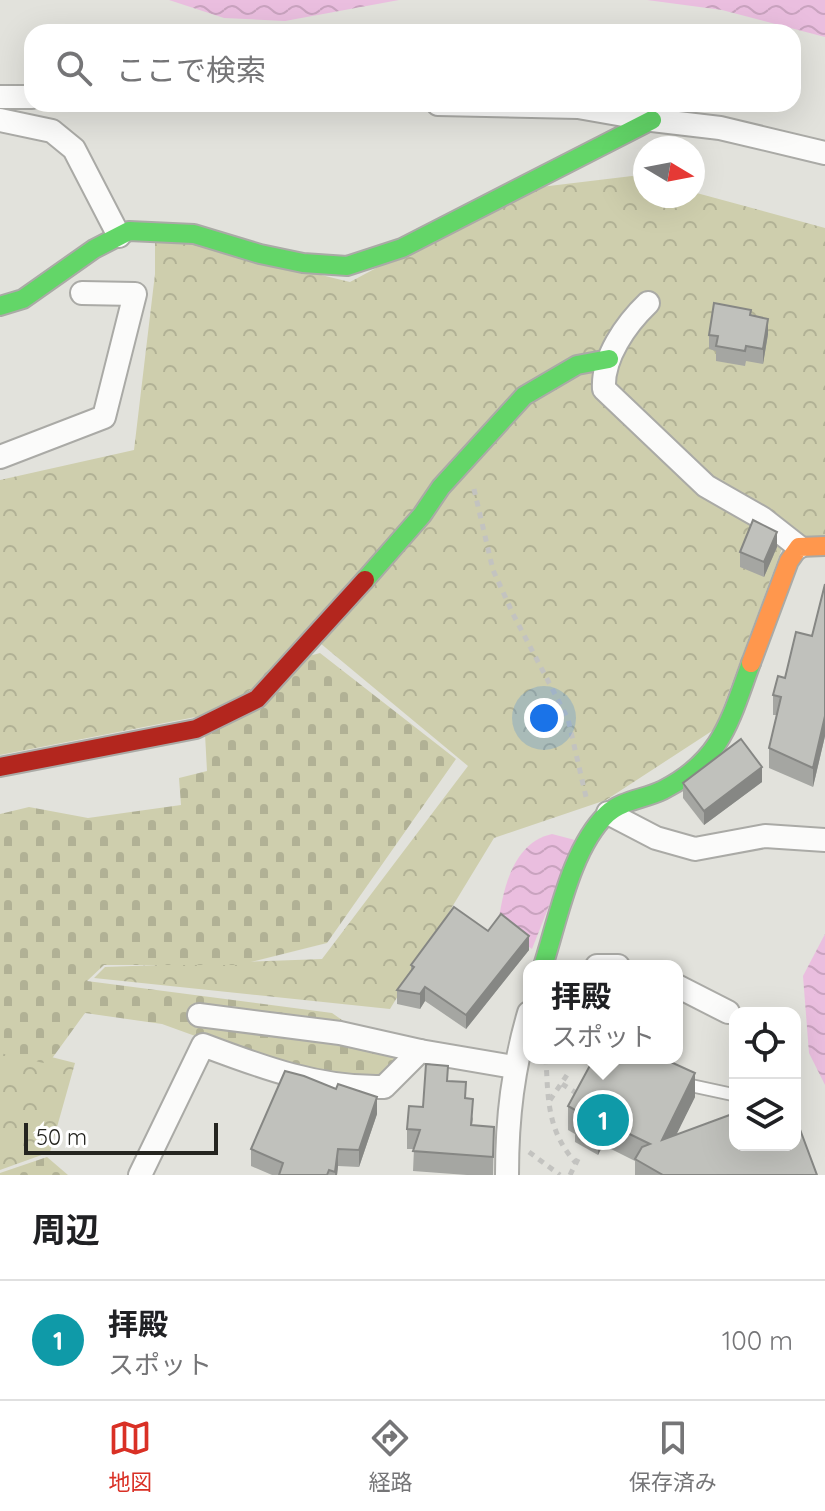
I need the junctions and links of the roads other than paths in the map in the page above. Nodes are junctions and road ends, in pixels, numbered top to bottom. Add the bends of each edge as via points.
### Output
1 (0, 97) edge
2 (24, 97) edge
3 (606, 112) edge
4 (0, 120) edge
5 (652, 120) junction
6 (825, 153) edge
7 (119, 236) junction
8 (82, 293) dead end
9 (648, 303) dead end
10 (0, 306) edge
11 (609, 359) junction
12 (0, 457) edge
13 (825, 546) edge
14 (799, 547) junction
15 (0, 767) edge
16 (608, 813) junction
17 (825, 840) edge
18 (545, 960) edge
19 (683, 989) edge
20 (728, 1012) dead end
21 (199, 1015) dead end
22 (523, 1035) edge
23 (420, 1051) junction
24 (514, 1067) junction
25 (668, 1076) edge
26 (729, 1094) edge
27 (140, 1175) edge
28 (507, 1175) edge

1 - 2 street
3 - 5 street
4 - 7 street via 52,131 74,149
5 - 6 street via 720,128
5 - 7 street via 402,248 347,266 274,257 194,234 129,231
7 - 10 street via 23,299
8 - 12 street via 135,294 104,417
9 - 11 street
11 - 14 street via 604,389 706,486
11 - 15 street via 577,365 524,396 257,699 196,729
13 - 14 street
14 - 16 street via 789,561 726,732 708,759 663,790
16 - 17 street via 656,838 695,849 765,836
16 - 18 street via 586,842
19 - 20 street
21 - 23 street via 340,1033
22 - 24 street
23 - 24 street
23 - 27 street via 384,1087 358,1088 280,1073 203,1045
24 - 28 street
25 - 26 lane

